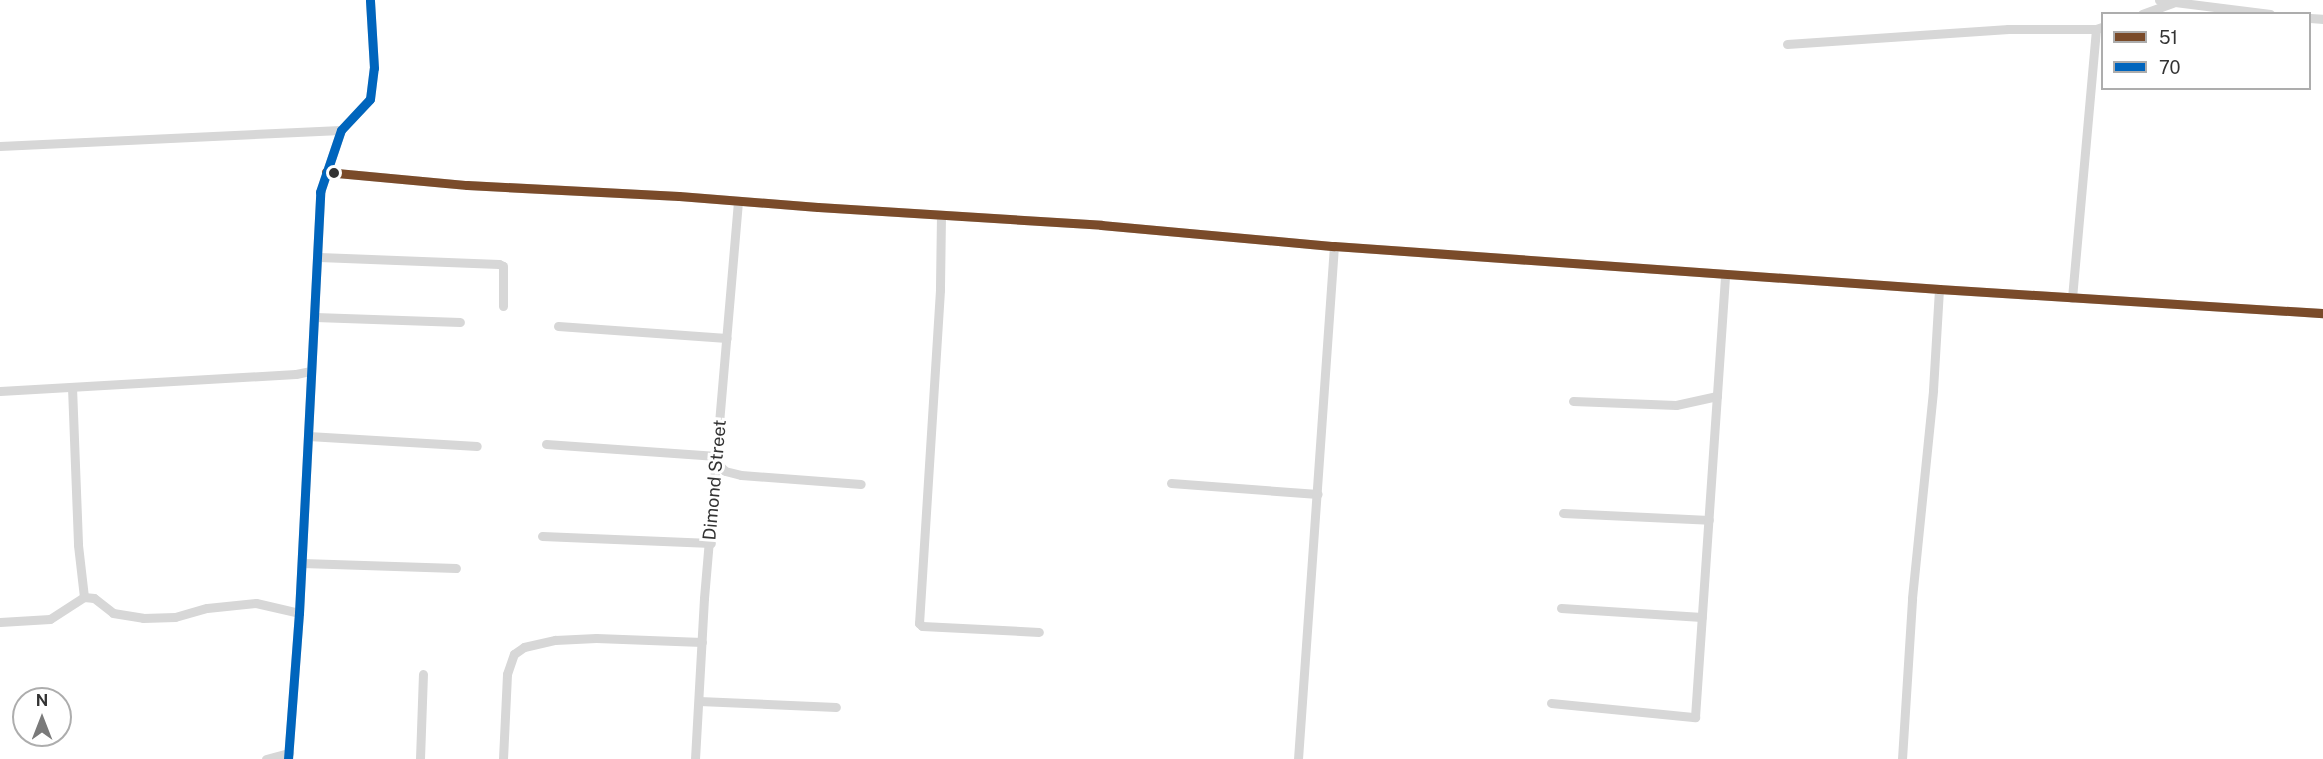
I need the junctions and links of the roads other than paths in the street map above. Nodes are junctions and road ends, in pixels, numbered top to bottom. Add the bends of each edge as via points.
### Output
1 (370, 0) edge
2 (2160, 0) edge
3 (2175, 2) junction
4 (2148, 12) edge
5 (2254, 12) edge
6 (2099, 28) edge
7 (1787, 44) dead end
8 (341, 130) junction
9 (0, 146) edge
10 (326, 172) junction
11 (738, 201) junction
12 (941, 215) junction
13 (1334, 246) junction
14 (319, 257) junction
15 (1725, 274) junction
16 (1939, 289) junction
17 (2072, 298) junction
18 (503, 306) dead end
19 (2323, 313) edge
20 (315, 317) junction
21 (460, 322) dead end
22 (558, 326) dead end
23 (727, 338) junction
24 (310, 371) junction
25 (72, 387) junction
26 (0, 391) edge
27 (1717, 396) junction
28 (1573, 401) dead end
29 (308, 436) junction
30 (546, 444) dead end
31 (477, 446) dead end
32 (717, 460) junction
33 (1171, 483) dead end
34 (861, 484) dead end
35 (1318, 494) junction
36 (1563, 513) dead end
37 (1709, 520) junction
38 (542, 536) dead end
39 (711, 543) junction
40 (302, 563) junction
41 (456, 568) dead end
42 (84, 597) junction
43 (1561, 608) dead end
44 (299, 613) junction
45 (1702, 617) junction
46 (0, 622) edge
47 (1039, 632) dead end
48 (702, 642) junction
49 (423, 675) dead end
50 (699, 700) junction
51 (1551, 703) dead end
52 (836, 707) dead end
53 (289, 756) edge
54 (266, 759) edge
55 (420, 759) edge
56 (503, 759) edge
57 (695, 759) edge
58 (1298, 759) edge
59 (1902, 759) edge

1 - 8 street via 374,68 370,99
2 - 3 street
3 - 4 street
3 - 5 street
6 - 7 street
6 - 17 street
8 - 9 street
8 - 10 street
10 - 11 street via 467,185
10 - 14 street via 320,192
11 - 12 street
11 - 23 street, Dimond Street
12 - 13 street
12 - 47 street via 919,623
13 - 15 street
13 - 35 street
14 - 18 street via 499,264 503,267
14 - 20 street
15 - 16 street
15 - 27 street
16 - 17 street
16 - 59 street
17 - 19 street
20 - 21 street
20 - 24 street
22 - 23 street
23 - 32 street, Dimond Street
24 - 25 street
24 - 29 street
25 - 26 street
25 - 42 street via 78,545
27 - 28 street via 1676,405
27 - 37 street
29 - 31 street
29 - 40 street
30 - 32 street
32 - 34 street via 725,471 741,476
32 - 39 street, Dimond Street
33 - 35 street
35 - 58 street
36 - 37 street
37 - 45 street
38 - 39 street
39 - 48 street, Dimond Street
40 - 41 street
40 - 44 street
42 - 44 street via 94,598 113,613 143,618 175,617 207,608 256,603
42 - 46 street via 50,619
43 - 45 street
44 - 53 street
45 - 51 street via 1695,717
48 - 50 street, Dimond Street
48 - 56 street via 597,638 555,640 524,647 514,654 507,674
49 - 55 street
50 - 52 street
50 - 57 street, Dimond Street
53 - 54 street

